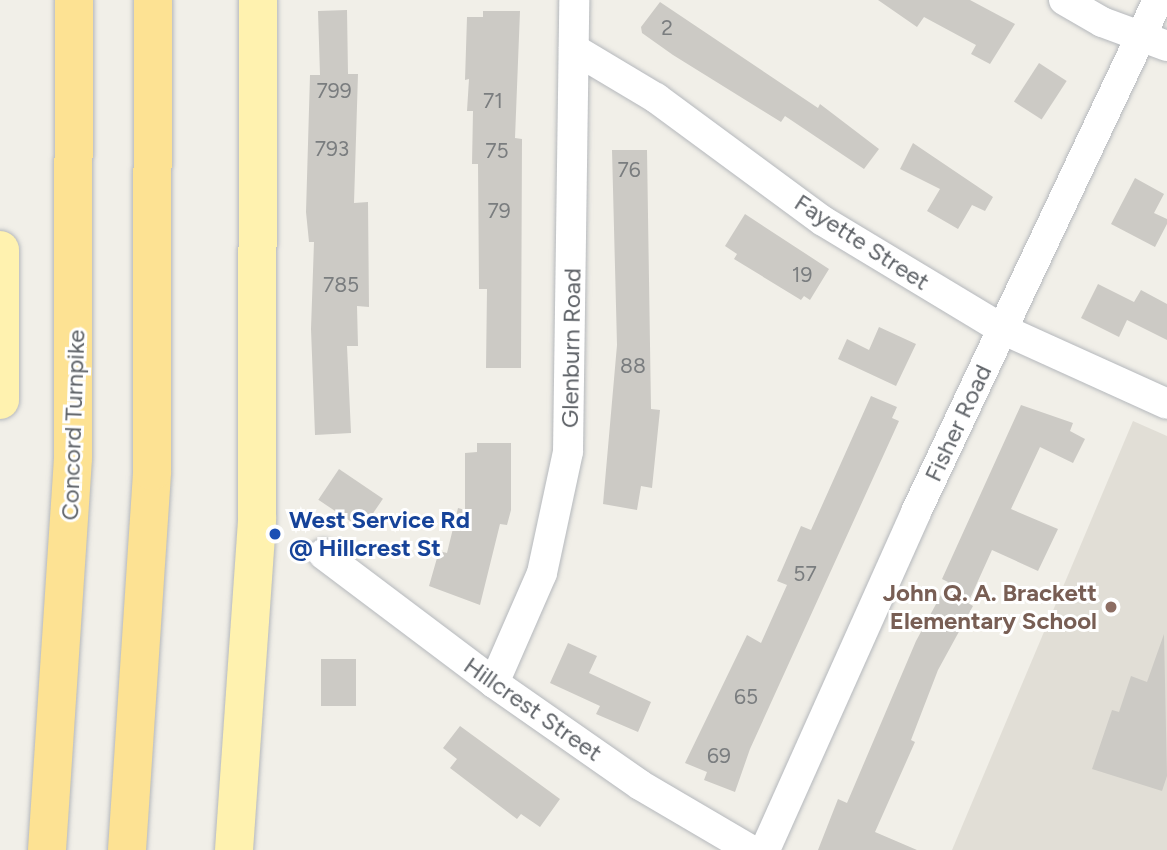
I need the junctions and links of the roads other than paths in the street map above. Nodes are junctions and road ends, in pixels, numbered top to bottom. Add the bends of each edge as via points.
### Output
1 (74, 0) edge
2 (153, 0) edge
3 (258, 0) edge
4 (574, 0) edge
5 (1064, 0) edge
6 (1158, 0) edge
7 (1155, 42) edge
8 (574, 49) junction
9 (0, 250) edge
10 (1002, 329) junction
11 (0, 400) edge
12 (1167, 404) edge
13 (323, 554) dead end
14 (494, 683) junction
15 (47, 850) edge
16 (127, 850) edge
17 (234, 850) edge
18 (751, 850) edge
19 (765, 850) edge

1 - 15 highway, Concord Turnpike via 74,458
2 - 16 highway via 152,471
3 - 17 main road via 257,519
4 - 8 street, Glenburn Road
5 - 7 street via 1102,22
6 - 7 street, Fisher Road
7 - 10 street, Fisher Road
8 - 10 street, Fayette Street via 656,98 823,220
8 - 14 street, Glenburn Road via 568,452 542,573
9 - 11 main road
10 - 12 street, Fayette Street
10 - 19 street, Fisher Road
13 - 14 street, Hillcrest Street
14 - 18 street, Hillcrest Street via 651,792

